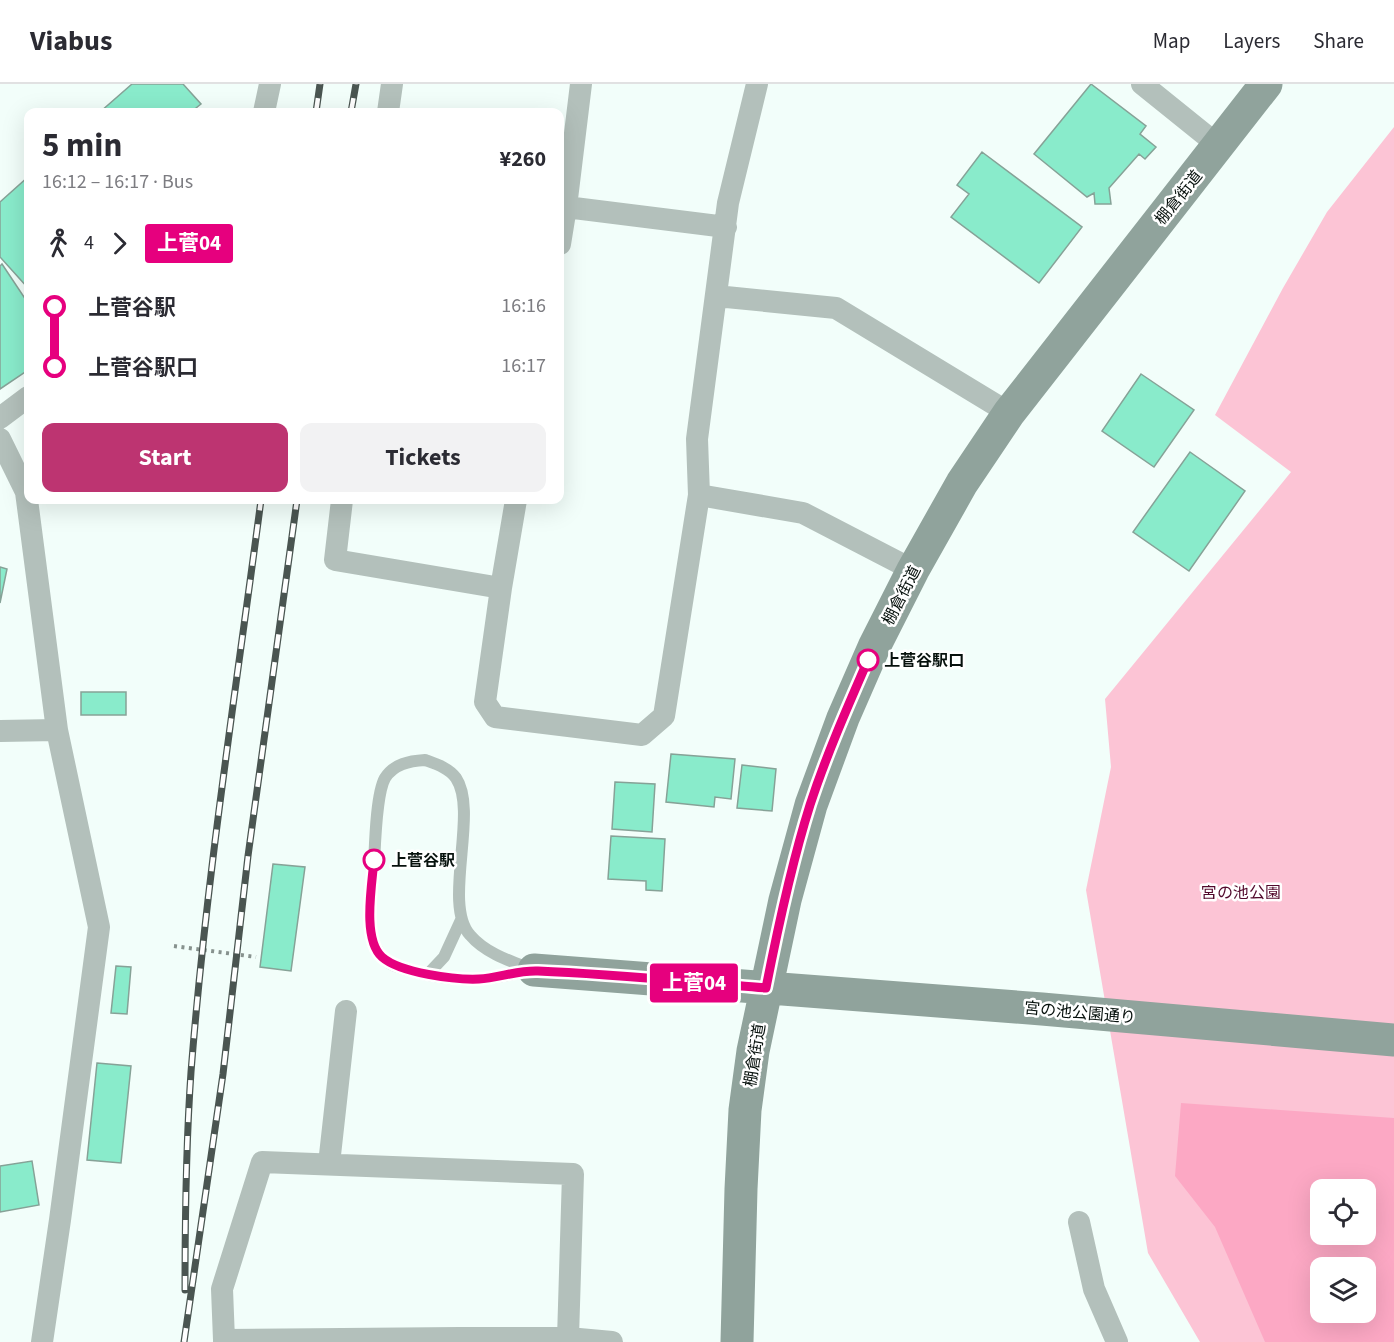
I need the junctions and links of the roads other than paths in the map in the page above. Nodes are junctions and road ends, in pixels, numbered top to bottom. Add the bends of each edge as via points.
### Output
1 (270, 84) edge
2 (392, 84) edge
3 (581, 84) edge
4 (757, 84) edge
5 (1142, 84) edge
6 (1266, 84) edge
7 (265, 108) edge
8 (389, 108) edge
9 (1219, 146) junction
10 (564, 200) edge
11 (564, 207) edge
12 (726, 227) junction
13 (716, 296) junction
14 (24, 400) edge
15 (1009, 414) junction
16 (0, 418) edge
17 (0, 439) edge
18 (24, 488) edge
19 (699, 495) junction
20 (28, 504) edge
21 (342, 504) edge
22 (515, 504) edge
23 (913, 570) junction
24 (501, 588) junction
25 (57, 729) junction
26 (0, 731) edge
27 (461, 920) junction
28 (534, 970) junction
29 (428, 974) junction
30 (766, 988) junction
31 (346, 1011) dead end
32 (1394, 1040) edge
33 (329, 1164) junction
34 (1079, 1222) dead end
35 (568, 1338) junction
36 (460, 1340) edge
37 (224, 1341) edge
38 (42, 1342) edge
39 (612, 1342) edge
40 (737, 1342) edge
41 (1116, 1342) edge

1 - 7 street
2 - 8 street
3 - 10 street
4 - 12 street via 728,203
5 - 9 street
6 - 9 main road, 棚倉街道
9 - 15 main road, 棚倉街道
11 - 12 street
12 - 13 street
13 - 15 street via 836,308
13 - 19 street via 697,439
14 - 16 street
15 - 23 main road, 棚倉街道 via 962,483
17 - 18 street
19 - 23 street via 803,513
19 - 24 street via 664,716 642,735 495,717 484,702
20 - 25 street
21 - 24 street via 335,560
22 - 24 street
23 - 30 main road, 棚倉街道 via 874,647 810,805 784,900
25 - 26 street
25 - 38 street via 99,927
27 - 28 lane via 483,946
27 - 29 lane via 444,957
27 - 29 lane via 462,790 443,766 425,760 394,767 384,780 379,805 370,927 381,957 397,967
28 - 29 lane via 479,979
28 - 30 main road, 宮の池公園通り
30 - 32 main road, 宮の池公園通り
30 - 40 main road, 棚倉街道 via 745,1110
31 - 33 street
33 - 35 street via 573,1174
33 - 37 street via 262,1162 222,1289
34 - 41 street via 1094,1289
35 - 36 street
35 - 39 street
36 - 37 street

